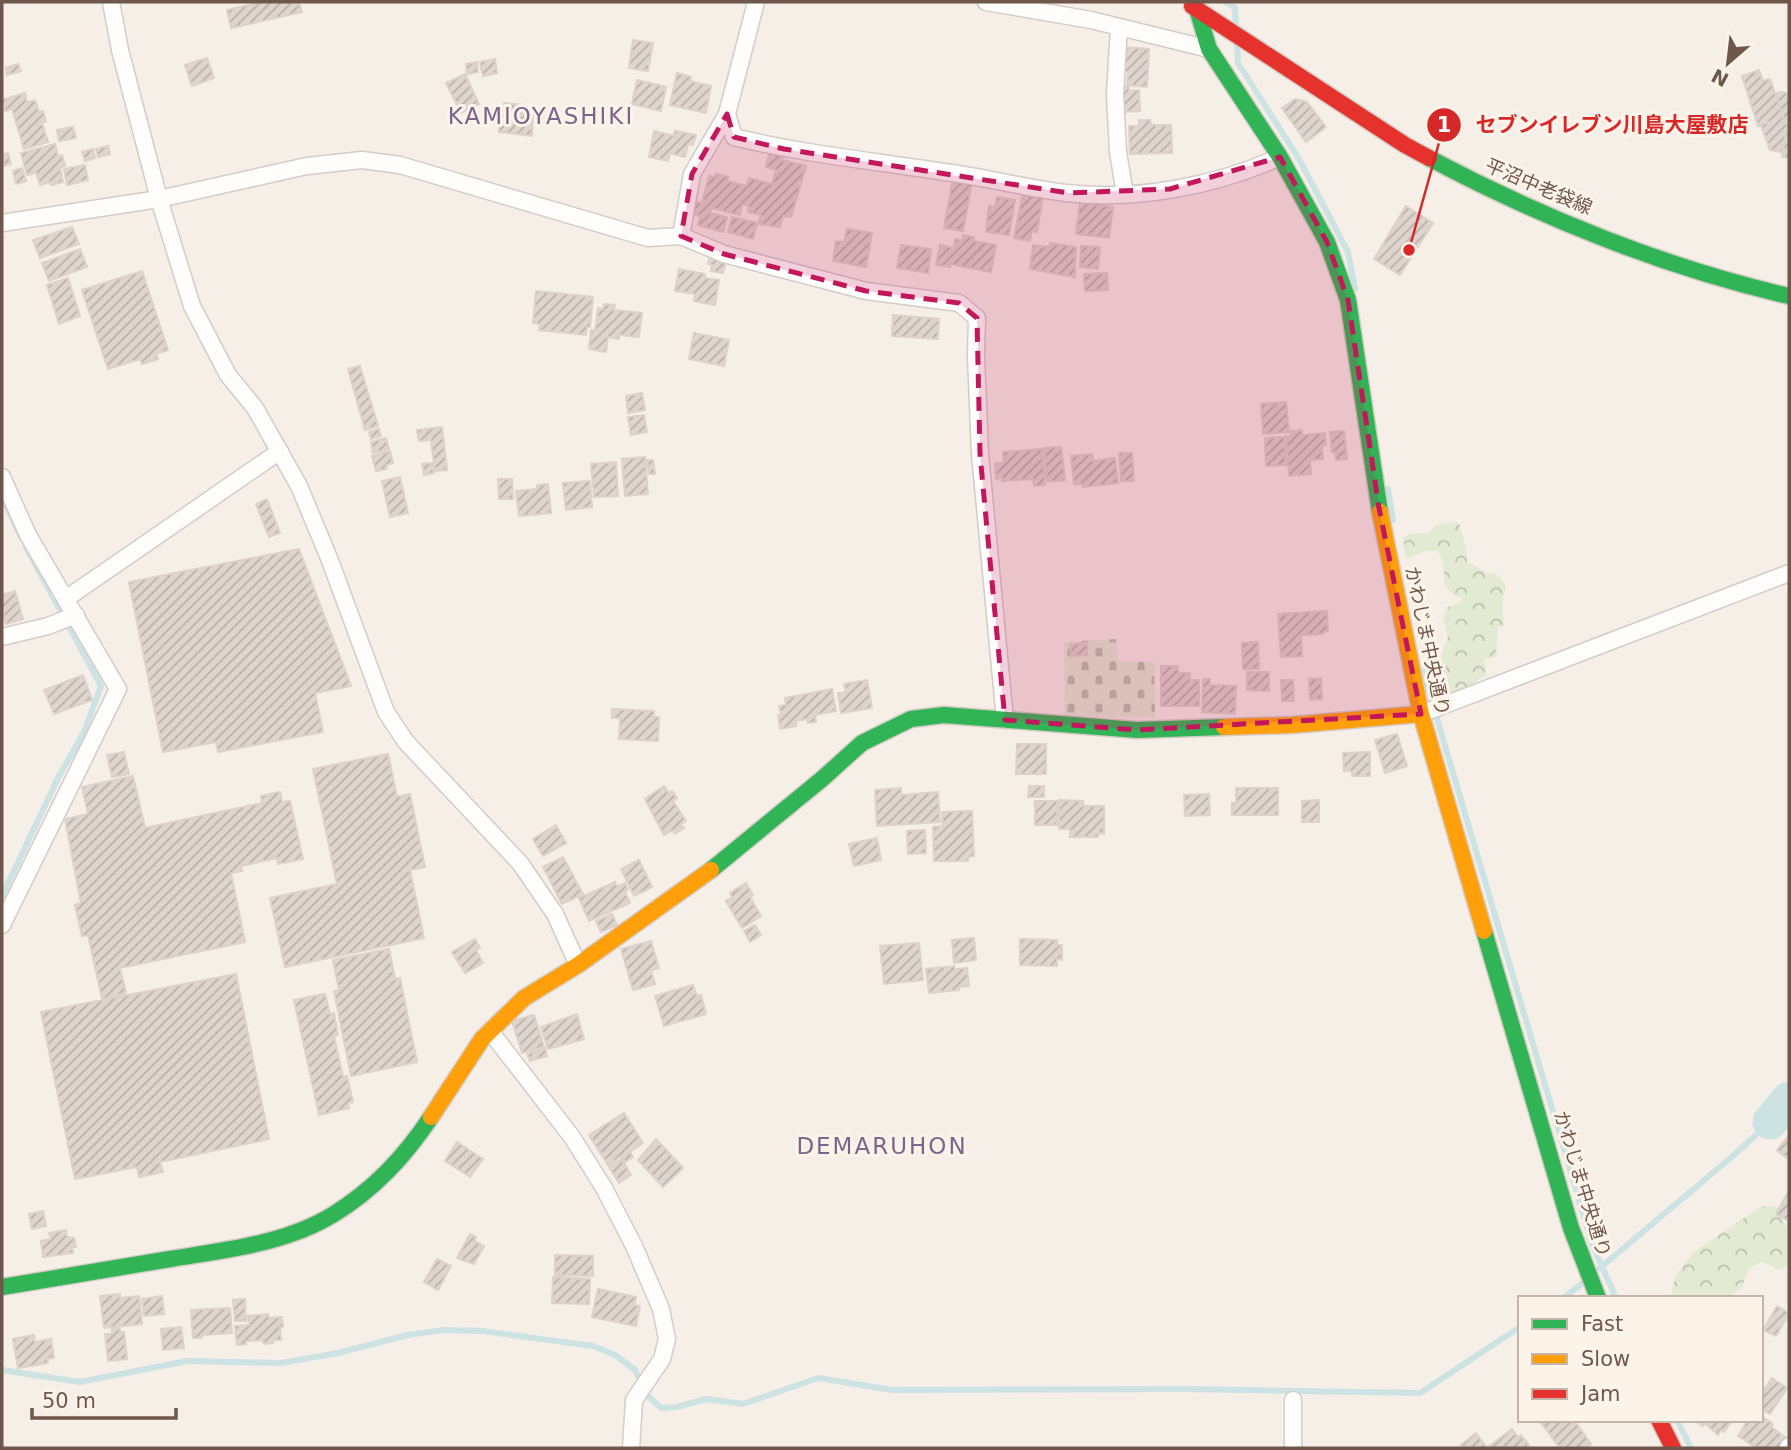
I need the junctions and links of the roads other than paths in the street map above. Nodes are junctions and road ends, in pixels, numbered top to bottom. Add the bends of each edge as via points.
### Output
1 (111, 2) edge
2 (756, 2) edge
3 (986, 2) edge
4 (1192, 5) edge
5 (1119, 27) junction
6 (1209, 49) junction
7 (727, 114) junction
8 (1280, 157) junction
9 (1125, 194) junction
10 (159, 199) junction
11 (2, 223) edge
12 (681, 236) junction
13 (1789, 296) edge
14 (280, 451) junction
15 (2, 477) edge
16 (1789, 573) edge
17 (67, 598) junction
18 (76, 615) junction
19 (2, 637) edge
20 (1421, 714) junction
21 (1005, 720) junction
22 (2, 925) edge
23 (578, 965) junction
24 (490, 1031) junction
25 (2, 1287) edge
26 (1597, 1296) edge
27 (1293, 1400) dead end
28 (1660, 1422) edge
29 (631, 1448) edge
30 (1293, 1448) edge
31 (1673, 1448) edge

1 - 10 street
2 - 7 street
3 - 5 street
4 - 6 street, かわじま中央通り
4 - 13 street, 平沼中老袋線 via 1405,145 1484,187 1631,248
5 - 6 street
5 - 9 street via 1115,94
6 - 8 street, かわじま中央通り
7 - 9 street via 734,137 784,149 1069,193
7 - 12 street via 692,174
8 - 9 street via 1204,183
8 - 20 street, かわじま中央通り via 1327,242 1348,300 1379,508
10 - 11 street
10 - 12 street via 307,166 362,160 400,165 648,237
10 - 14 street via 192,306 228,375 255,408
12 - 21 street via 724,254 866,291 959,303 977,318 980,454
14 - 17 street
14 - 23 street via 329,558 386,712 406,742 520,863 555,914
15 - 17 street via 28,535
16 - 20 street
17 - 18 street
18 - 19 street
18 - 22 street via 118,689
20 - 21 street via 1292,725 1137,730
20 - 26 street, かわじま中央通り via 1571,1228
21 - 23 street via 944,715 911,719 862,743 701,878
23 - 24 street via 524,998
24 - 25 street via 421,1134 380,1180 333,1215 242,1247
24 - 29 street via 572,1137 604,1188 661,1309 667,1339 662,1359 634,1400
27 - 30 street
28 - 31 street

